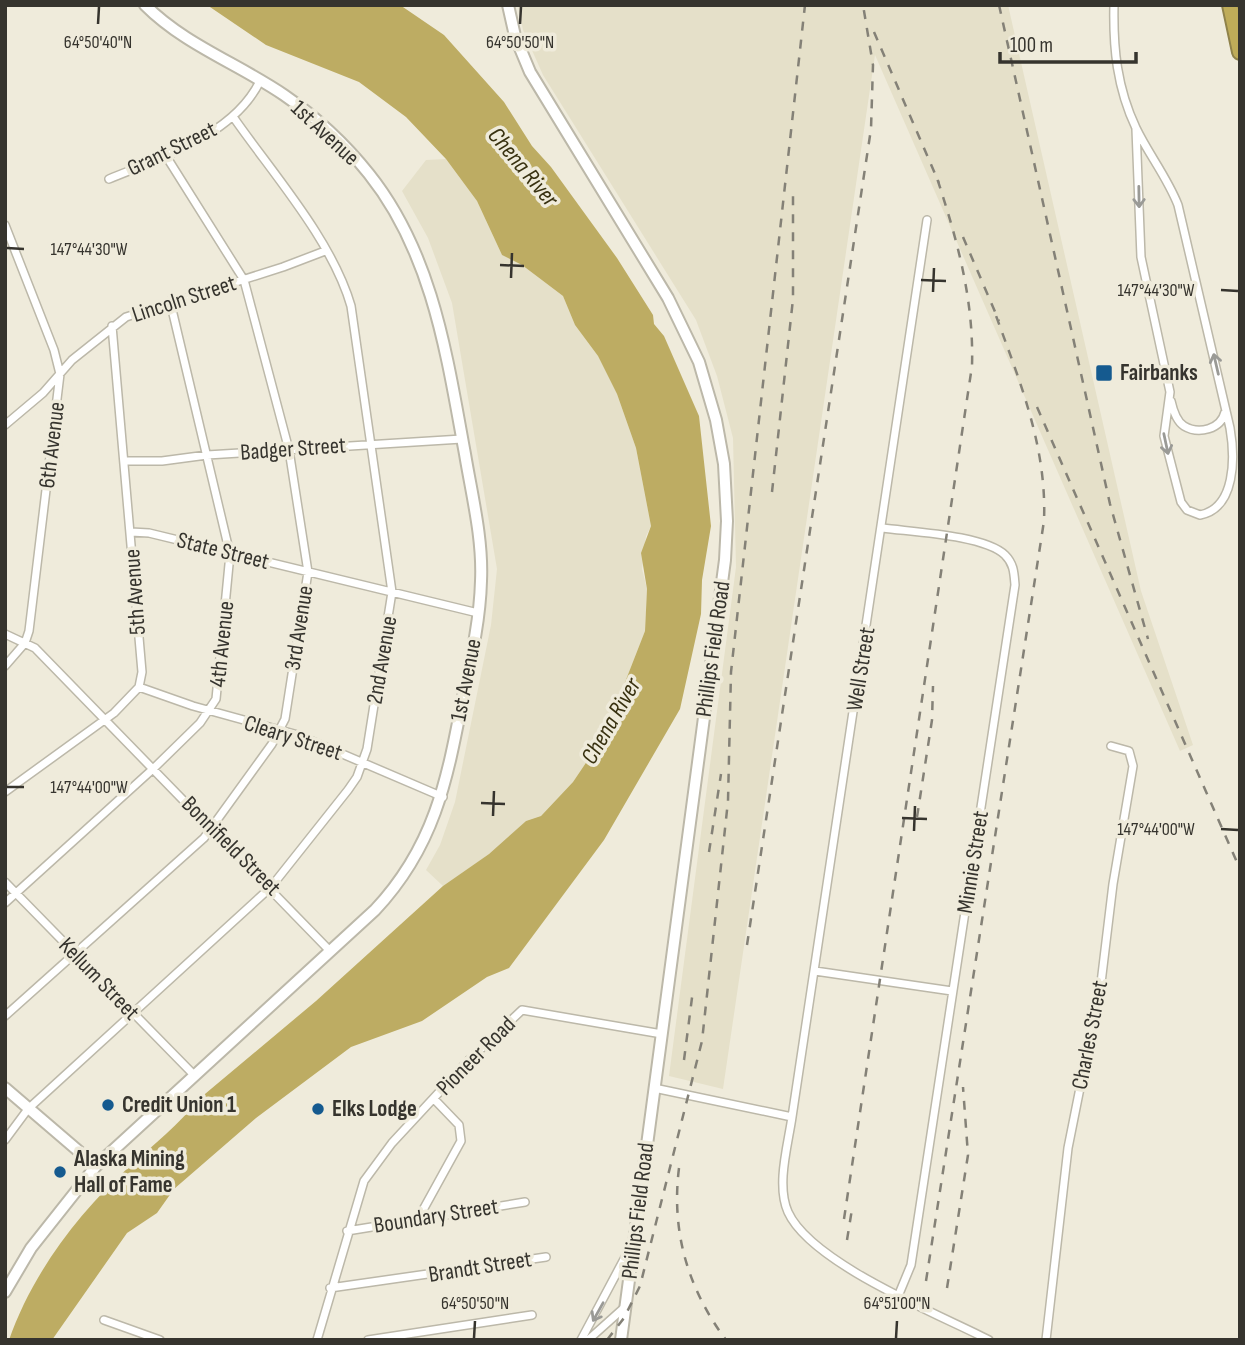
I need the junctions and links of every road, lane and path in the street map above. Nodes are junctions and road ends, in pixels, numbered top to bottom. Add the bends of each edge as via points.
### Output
1 (145, 5) edge
2 (508, 5) edge
3 (1114, 5) edge
4 (1230, 5) edge
5 (1240, 52) edge
6 (260, 81) junction
7 (234, 118) junction
8 (1136, 129) junction
9 (166, 156) junction
10 (109, 179) dead end
11 (927, 220) dead end
12 (5, 225) edge
13 (325, 251) junction
14 (244, 279) junction
15 (170, 301) junction
16 (112, 326) junction
17 (60, 374) junction
18 (1171, 401) junction
19 (1225, 405) junction
20 (5, 425) edge
21 (462, 439) junction
22 (370, 443) junction
23 (289, 450) junction
24 (207, 455) junction
25 (124, 461) junction
26 (883, 528) junction
27 (131, 531) junction
28 (230, 554) junction
29 (308, 572) junction
30 (392, 592) junction
31 (478, 613) junction
32 (5, 634) edge
33 (25, 643) junction
34 (5, 666) edge
35 (139, 687) junction
36 (210, 711) junction
37 (104, 719) junction
38 (281, 731) junction
39 (1111, 746) dead end
40 (362, 762) junction
41 (154, 768) junction
42 (5, 792) edge
43 (443, 797) junction
44 (213, 828) junction
45 (5, 883) edge
46 (271, 887) junction
47 (16, 893) junction
48 (5, 903) edge
49 (330, 951) junction
50 (73, 953) junction
51 (815, 971) junction
52 (953, 991) junction
53 (133, 1014) junction
54 (5, 1016) edge
55 (662, 1034) junction
56 (194, 1075) junction
57 (5, 1088) edge
58 (654, 1088) junction
59 (434, 1099) junction
60 (28, 1109) junction
61 (792, 1117) junction
62 (5, 1140) edge
63 (96, 1166) junction
64 (525, 1202) dead end
65 (418, 1219) junction
66 (347, 1231) junction
67 (634, 1238) junction
68 (546, 1256) dead end
69 (10, 1271) edge
70 (330, 1289) junction
71 (5, 1292) edge
72 (899, 1294) junction
73 (626, 1306) junction
74 (532, 1315) dead end
75 (104, 1320) dead end
76 (160, 1340) edge
77 (317, 1340) edge
78 (368, 1340) edge
79 (580, 1340) edge
80 (588, 1340) edge
81 (621, 1340) edge
82 (989, 1340) edge
83 (1046, 1340) edge

1 - 6 street, 1st Avenue via 162,22
2 - 55 street, Phillips Field Road via 515,36 536,83 684,328 710,396 724,464 725,560
3 - 8 street via 1115,60
4 - 5 highway
6 - 7 street
6 - 21 street, 1st Avenue via 340,141 378,185 401,222 434,303
7 - 9 street, Grant Street
7 - 13 street, 2nd Avenue
8 -> 18 street via 1143,271
19 -> 8 street via 1178,205
9 - 10 street, Grant Street
9 - 14 street, 3rd Avenue
11 - 26 street, Well Street
12 - 17 street, 6th Avenue
13 - 14 street, Lincoln Street
13 - 22 street, 2nd Avenue via 351,306
14 - 15 street, Lincoln Street
14 - 23 street, 3rd Avenue
15 - 16 street, Lincoln Street
15 - 24 street, 4th Avenue
16 - 17 street, Lincoln Street
16 - 25 street, 5th Avenue
17 - 20 street, Lincoln Street
17 - 33 street, 6th Avenue
18 - 19 street via 1179,421 1195,429 1220,424
18 -> 19 street via 1164,436 1178,494 1187,510 1200,515 1216,509 1227,494 1232,452
21 - 22 street, Badger Street
21 - 31 street, 1st Avenue via 478,524
22 - 23 street, Badger Street
22 - 30 street, 2nd Avenue
23 - 24 street, Badger Street
23 - 29 street, 3rd Avenue
24 - 25 street, Badger Street
24 - 28 street, 4th Avenue
25 - 27 street, 5th Avenue
26 - 51 street, Well Street
26 - 52 street, Minnie Street via 987,545 1014,566 1013,607
27 - 28 street, State Street
27 - 35 street, 5th Avenue via 142,672
28 - 29 street, State Street
28 - 36 street, 4th Avenue via 219,680
29 - 30 street, State Street
29 - 38 street, 3rd Avenue
30 - 31 street, State Street
30 - 40 street, 2nd Avenue
31 - 43 street, 1st Avenue
32 - 33 street, Bonnifield Street
33 - 34 street
33 - 37 street, Bonnifield Street
35 - 36 street, Cleary Street
35 - 37 street
36 - 38 street, Cleary Street
36 - 41 street, 4th Avenue
37 - 41 street, Bonnifield Street
37 - 42 street
38 - 40 street, Cleary Street
38 - 44 street, 3rd Avenue
39 - 83 street, Charles Street via 1129,751 1133,766 1101,984 1068,1148
40 - 43 street, Cleary Street
40 - 46 street, 2nd Avenue via 348,790
41 - 44 street, Bonnifield Street
41 - 47 street, 4th Avenue
43 - 49 street, 1st Avenue via 421,848 400,881
44 - 46 street, Bonnifield Street
44 - 50 street, 3rd Avenue
45 - 47 street, Kellum Street
46 - 49 street, Bonnifield Street
46 - 53 street, 2nd Avenue
47 - 48 street, 4th Avenue
47 - 50 street, Kellum Street
49 - 56 street, 1st Avenue
50 - 53 street, Kellum Street
50 - 54 street, 3rd Avenue
51 - 52 street
51 - 61 street, Well Street
52 - 72 street, Minnie Street via 911,1265
53 - 56 street, Kellum Street
53 - 60 street, 2nd Avenue
55 - 58 street, Phillips Field Road
55 - 59 street, Pioneer Road via 522,1010
56 - 63 street, 1st Avenue
57 - 60 street
58 - 61 street
58 - 67 street, Phillips Field Road
59 - 65 street via 459,1125 461,1141
59 - 66 street, Pioneer Road via 364,1181
60 - 62 street, 2nd Avenue
60 - 63 street
61 - 72 street, Well Street via 785,1162 788,1212 818,1248
63 - 69 street, 1st Avenue
64 - 65 street, Boundary Street
65 - 66 street, Boundary Street
66 - 70 street, Pioneer Road
67 - 73 street, Phillips Field Road
67 -> 79 street
68 - 70 street, Brandt Street
69 - 71 street, 1st Avenue
70 - 77 street, Pioneer Road
72 - 82 street, Well Street
73 - 80 street
73 - 81 street, Phillips Field Road
74 - 78 street
75 - 76 street

